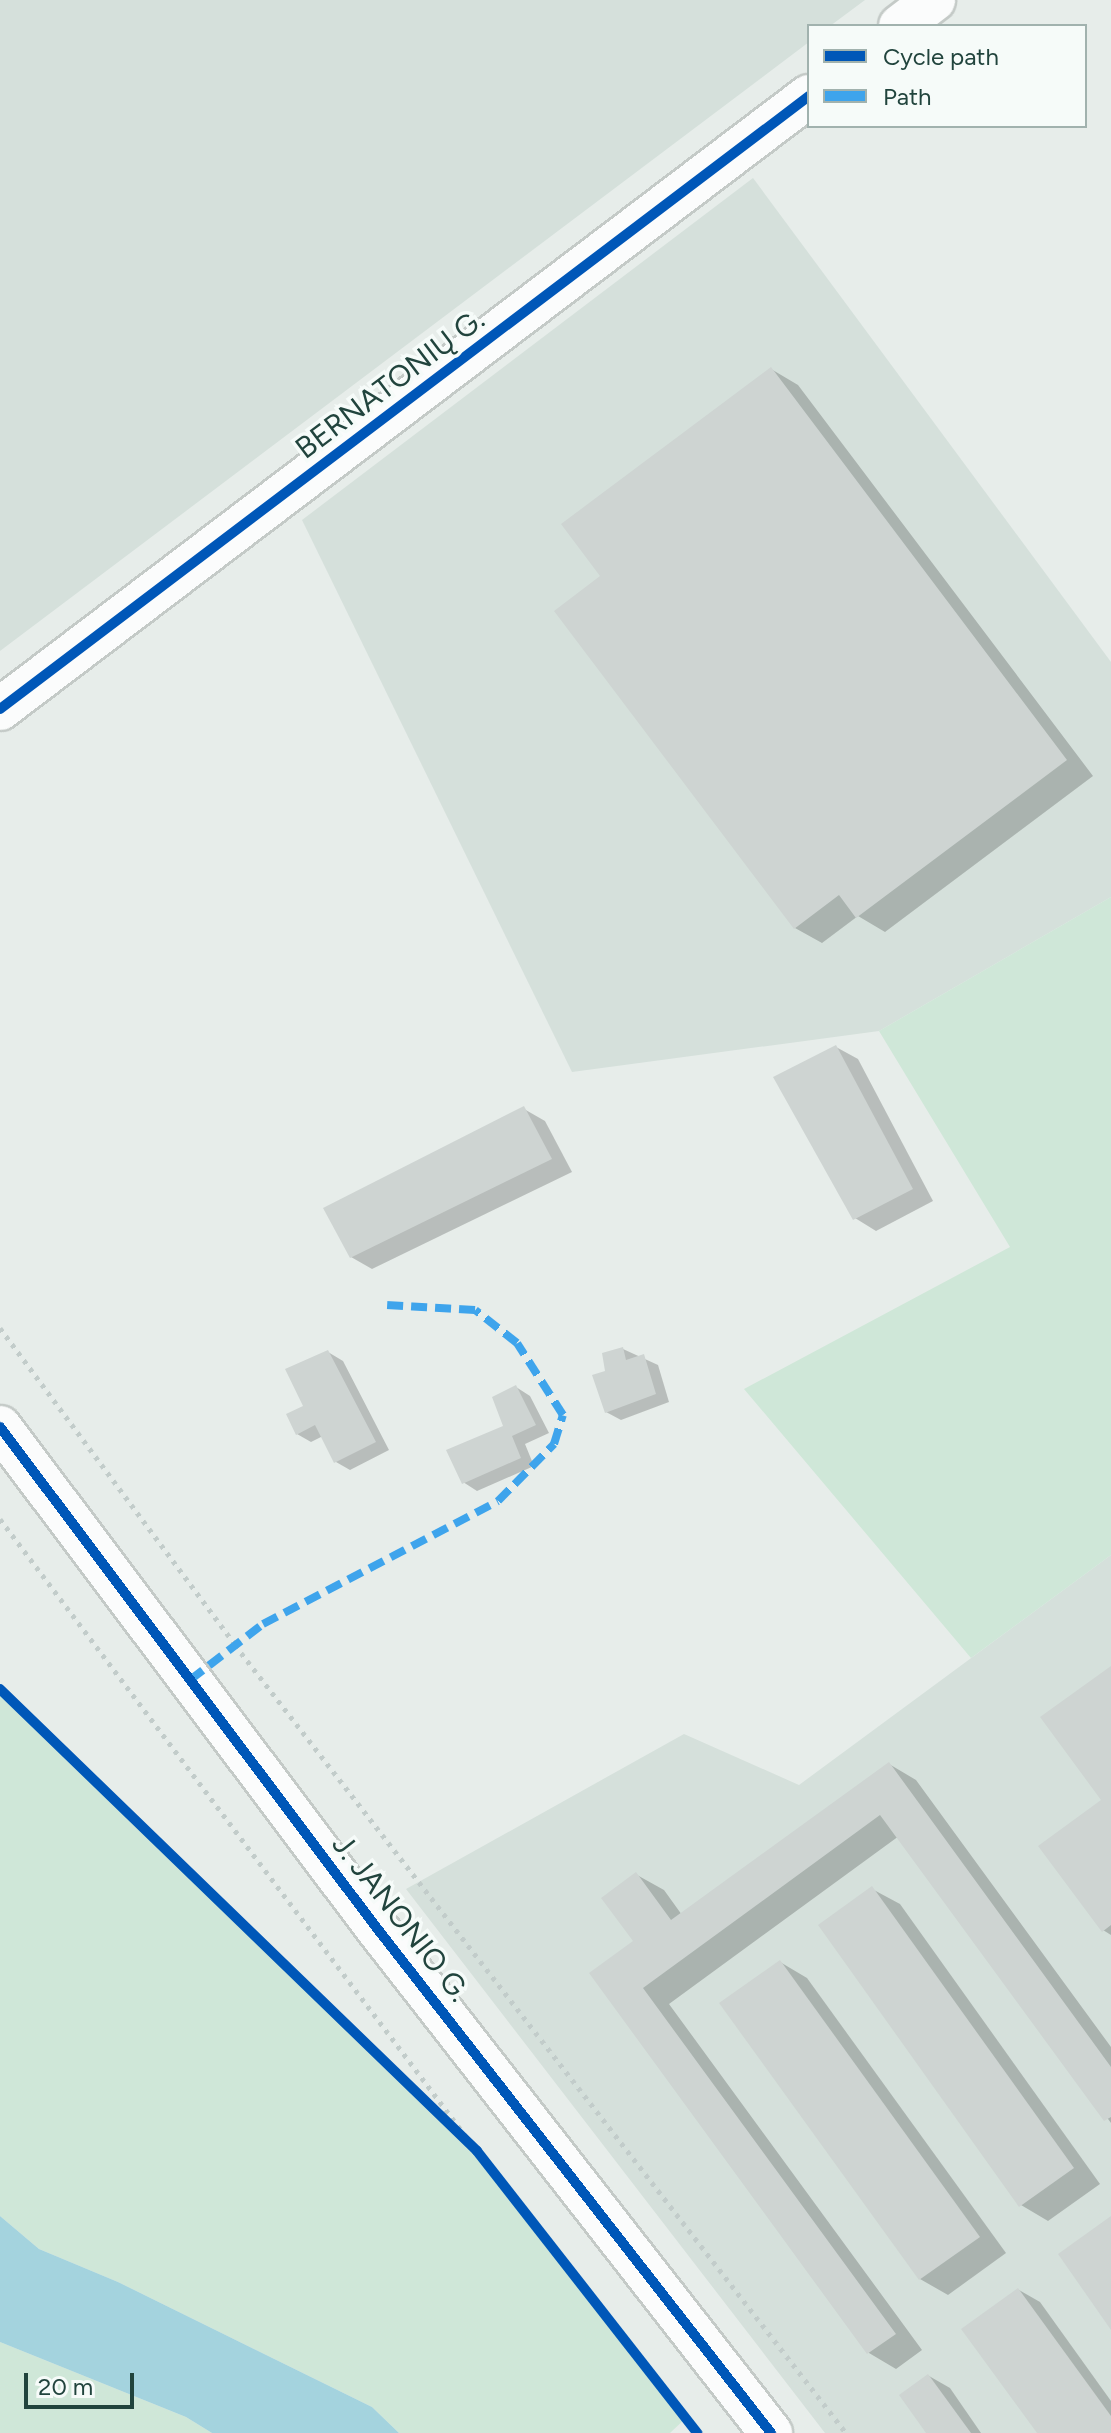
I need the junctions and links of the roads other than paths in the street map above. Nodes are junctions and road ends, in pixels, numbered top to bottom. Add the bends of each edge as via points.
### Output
1 (934, 0) edge
2 (903, 24) edge
3 (807, 98) edge
4 (0, 709) edge
5 (0, 1427) edge
6 (771, 2433) edge

1 - 2 street
3 - 4 street, BERNATONIŲ G.
5 - 6 street, J. JANONIO G. via 376,1927

